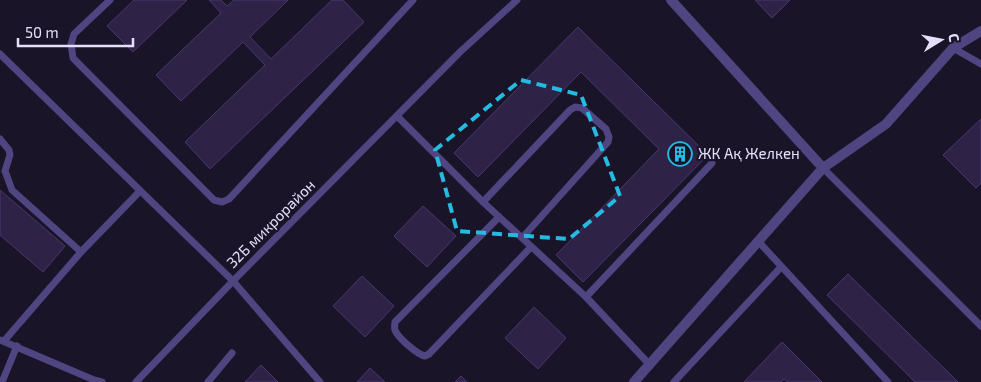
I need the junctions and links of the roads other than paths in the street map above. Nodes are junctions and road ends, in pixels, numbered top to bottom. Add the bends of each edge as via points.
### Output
1 (110, 0) edge
2 (413, 0) edge
3 (517, 0) edge
4 (671, 0) edge
5 (981, 31) edge
6 (953, 48) junction
7 (0, 54) edge
8 (981, 64) edge
9 (396, 116) junction
10 (0, 139) edge
11 (712, 163) dead end
12 (823, 168) junction
13 (140, 192) junction
14 (483, 202) junction
15 (499, 217) junction
16 (522, 238) junction
17 (758, 242) junction
18 (531, 247) junction
19 (81, 252) junction
20 (781, 267) junction
21 (234, 281) junction
22 (586, 297) junction
23 (981, 326) edge
24 (2, 340) edge
25 (17, 346) junction
26 (232, 354) dead end
27 (650, 364) junction
28 (94, 381) edge
29 (2, 382) edge
30 (102, 382) edge
31 (136, 382) edge
32 (208, 382) edge
33 (320, 382) edge
34 (634, 382) edge
35 (674, 382) edge
36 (888, 382) edge

1 - 2 lane via 74,34 71,44 73,58 214,200 222,202 229,199
3 - 9 lane, 32Б микрорайон
4 - 12 street
5 - 6 street
6 - 8 lane
6 - 12 street via 886,124
7 - 13 lane, 32Б микрорайон
9 - 14 lane
9 - 21 lane, 32Б микрорайон
10 - 19 lane via 9,150 5,171 12,190
11 - 22 lane
12 - 17 street
12 - 23 lane
13 - 19 lane
13 - 21 lane, 32Б микрорайон
14 - 15 lane
14 - 16 lane via 570,110 582,108 606,130 608,142
15 - 16 lane
15 - 18 lane via 395,322 398,335 419,355 429,354
16 - 18 lane
17 - 20 lane
17 - 27 street
18 - 22 lane
19 - 24 lane
20 - 35 lane
20 - 36 lane
21 - 31 lane
21 - 33 lane
22 - 27 lane
24 - 25 lane
25 - 28 lane
25 - 29 lane
26 - 32 lane
27 - 34 street
28 - 30 lane

